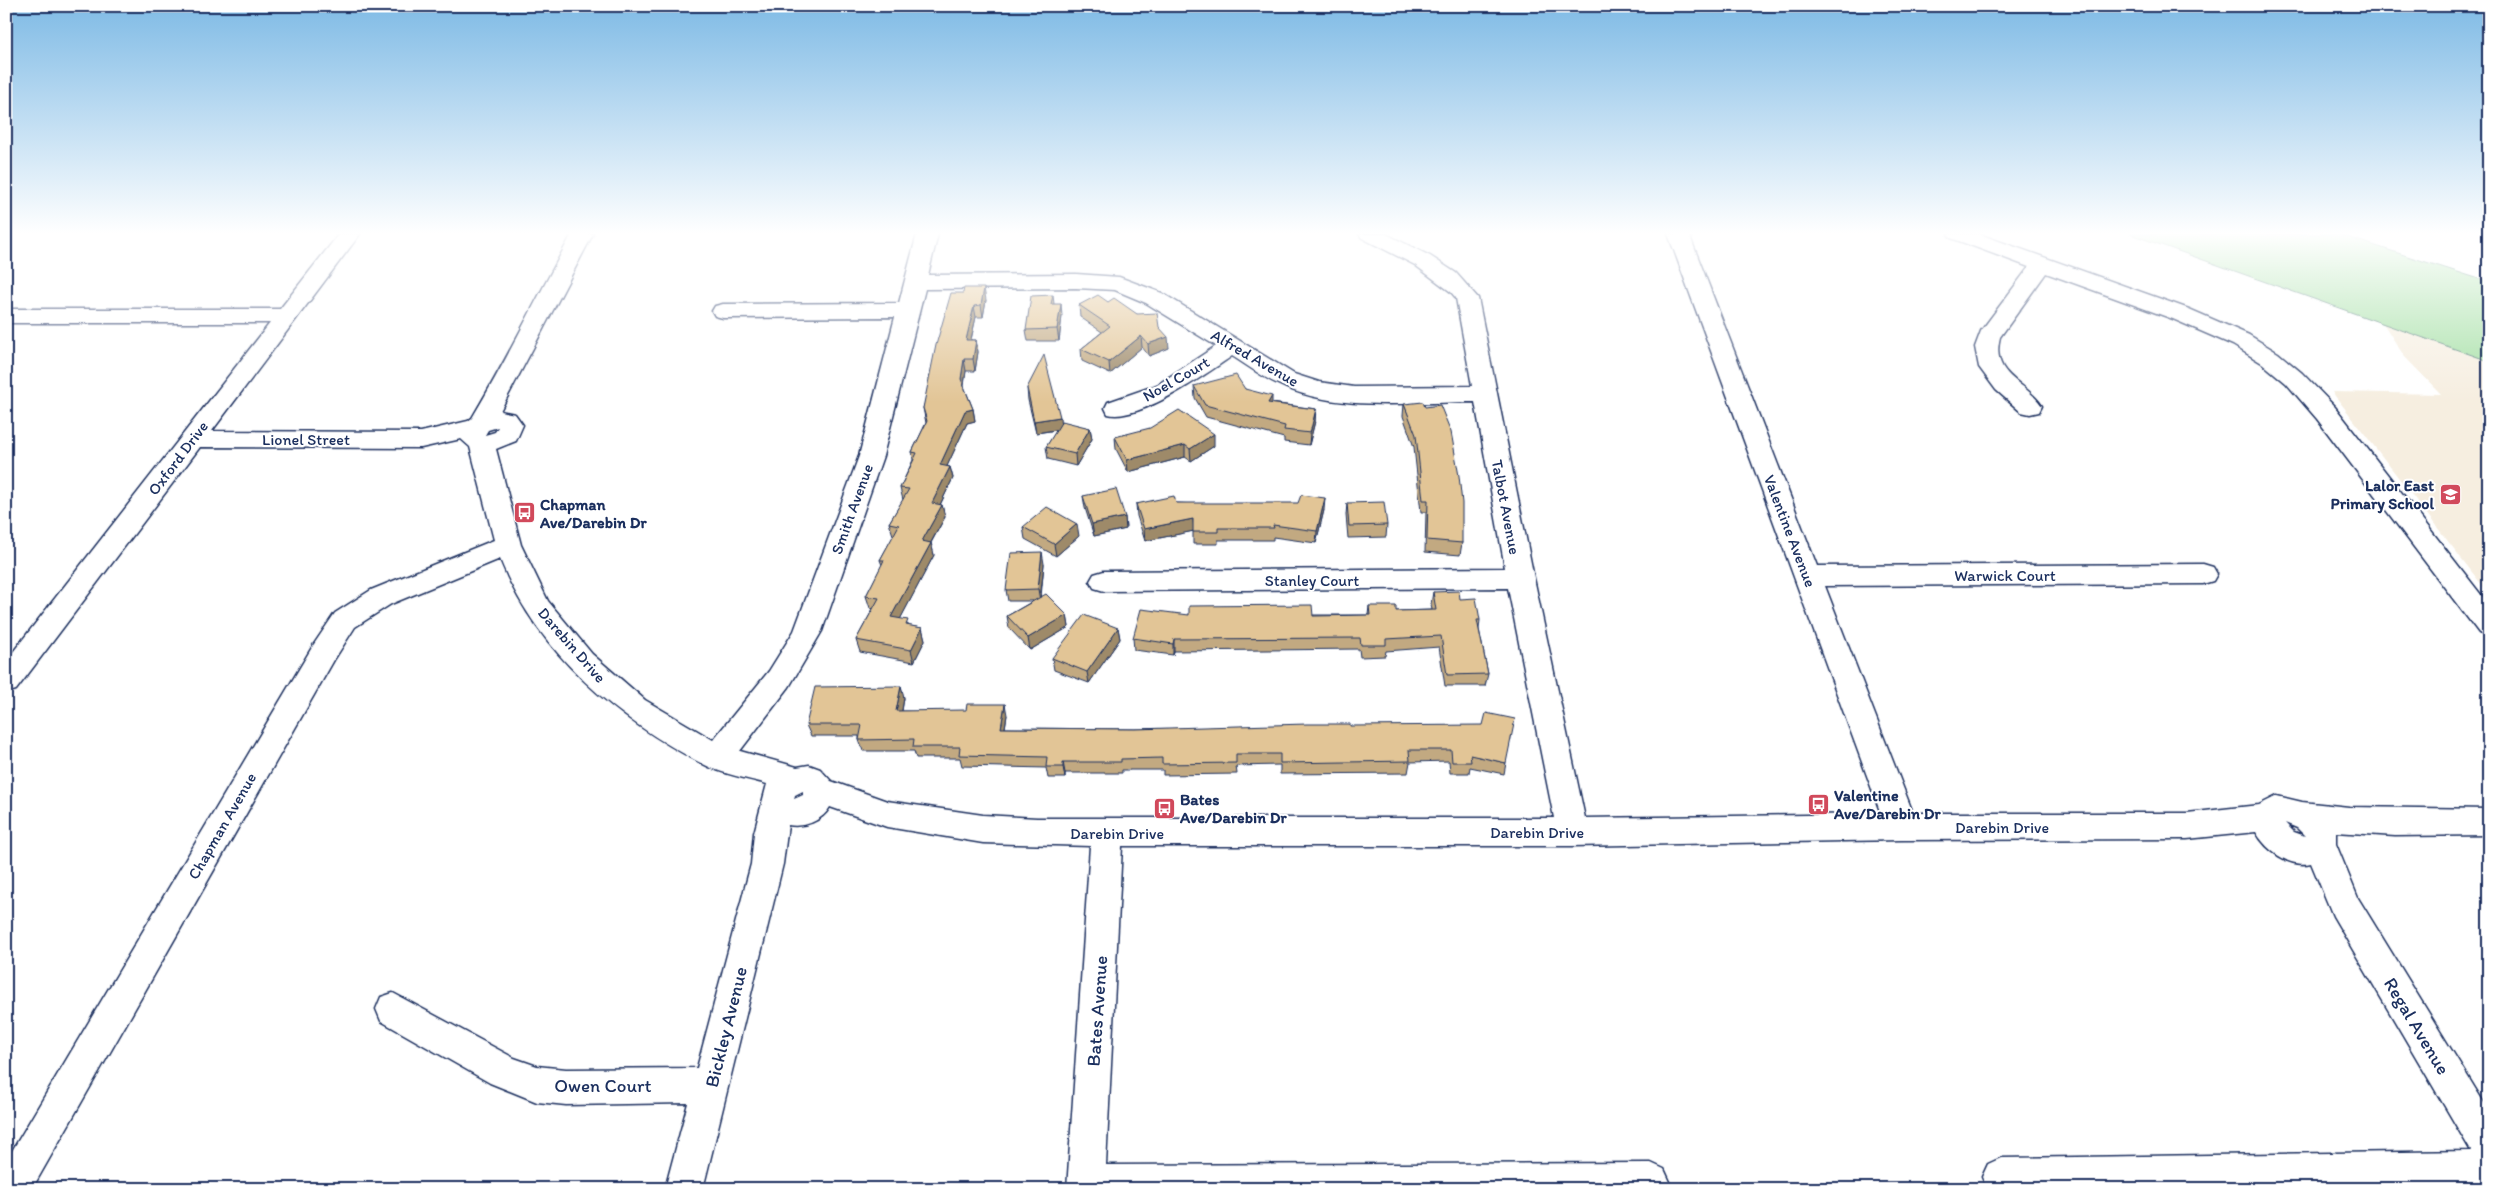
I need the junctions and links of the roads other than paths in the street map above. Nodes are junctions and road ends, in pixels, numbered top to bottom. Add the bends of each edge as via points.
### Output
1 (307, 290) edge
2 (552, 290) edge
3 (913, 290) edge
4 (1133, 290) edge
5 (1461, 290) edge
6 (1699, 290) edge
7 (2023, 290) edge
8 (2112, 290) edge
9 (908, 310) junction
10 (722, 311) dead end
11 (6, 316) edge
12 (287, 316) junction
13 (1233, 345) junction
14 (1485, 394) junction
15 (2030, 406) dead end
16 (1117, 408) dead end
17 (488, 432) junction
18 (192, 440) junction
19 (508, 545) junction
20 (2203, 574) dead end
21 (1807, 576) junction
22 (1520, 578) junction
23 (1104, 581) dead end
24 (2489, 626) edge
25 (6, 682) edge
26 (722, 760) junction
27 (796, 799) junction
28 (2489, 822) edge
29 (2402, 823) junction
30 (1902, 827) junction
31 (1572, 832) junction
32 (1107, 833) junction
33 (2297, 838) junction
34 (393, 1009) dead end
35 (711, 1085) junction
36 (2489, 1146) edge
37 (2489, 1170) edge
38 (2001, 1177) dead end
39 (1651, 1182) dead end
40 (1086, 1186) edge
41 (11, 1189) edge
42 (684, 1189) edge

1 - 12 street, Oxford Drive
2 - 17 street via 510,374
3 - 9 street, Smith Avenue
4 - 13 street, Alfred Avenue via 1154,298
5 - 14 street, Talbot Avenue via 1470,310
6 - 21 street, Valentine Avenue
7 - 15 street via 1985,345 1989,362 2003,384
8 - 24 street via 2214,327 2241,340 2282,368 2326,413
9 - 10 street
9 - 26 street, Smith Avenue via 871,456 803,643
11 - 12 street
12 - 18 street, Oxford Drive
13 - 14 street, Alfred Avenue via 1286,378 1322,392 1354,395
13 - 16 street, Noel Court via 1164,390
14 - 22 street, Talbot Avenue
17 - 18 street, Lionel Street via 442,443 421,440
17 - 19 street, Darebin Drive via 486,466
18 - 25 street, Oxford Drive
19 - 26 street, Darebin Drive via 538,608 582,662 635,708
19 - 41 street, Chapman Avenue via 381,597 345,620 318,661
20 - 21 street, Warwick Court
21 - 30 street, Valentine Avenue
22 - 23 street, Stanley Court
22 - 31 street, Talbot Avenue
26 - 27 street, Darebin Drive
27 - 32 street, Darebin Drive via 842,814 888,814 982,829
27 - 35 street, Bickley Avenue via 784,835 767,864
28 - 29 street, Darebin Drive
29 - 33 street, Darebin Drive
29 - 33 street, Darebin Drive via 2332,819 2277,809
30 - 31 street, Darebin Drive
30 - 33 street, Darebin Drive via 2188,826
31 - 32 street, Darebin Drive
32 - 40 street, Bates Avenue
33 - 36 street, Regal Avenue via 2345,906
34 - 35 street, Owen Court via 503,1070 537,1084 566,1087
35 - 42 street, Bickley Avenue
37 - 38 street
39 - 40 street

